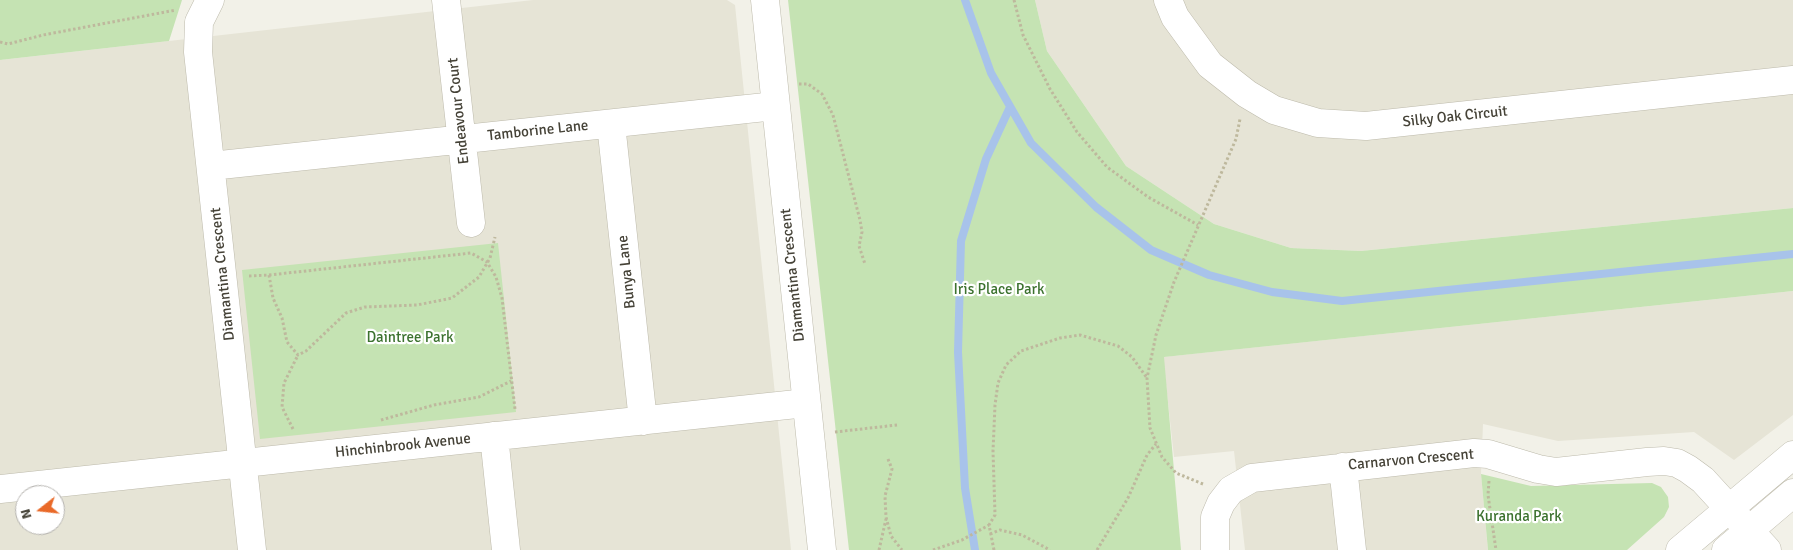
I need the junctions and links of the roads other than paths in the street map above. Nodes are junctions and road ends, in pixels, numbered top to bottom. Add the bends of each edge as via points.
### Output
1 (210, 0) edge
2 (446, 0) edge
3 (765, 0) edge
4 (1168, 0) edge
5 (1793, 80) edge
6 (774, 96) junction
7 (611, 124) junction
8 (462, 140) junction
9 (211, 166) junction
10 (483, 226) road end
11 (806, 403) junction
12 (643, 421) junction
13 (494, 436) junction
14 (1793, 455) edge
15 (242, 463) junction
16 (1343, 467) junction
17 (0, 489) edge
18 (1793, 493) edge
19 (1729, 508) junction
20 (1749, 530) junction
21 (252, 550) edge
22 (506, 550) edge
23 (822, 550) edge
24 (1215, 550) edge
25 (1352, 550) edge
26 (1680, 550) edge
27 (1726, 550) edge
28 (1767, 550) edge

1 - 9 street, Diamantina Crescent via 199,22 197,38
2 - 8 street, Endeavour Court
3 - 6 street, Diamantina Crescent
4 - 5 street, Silky Oak Circuit via 1175,17 1210,65 1274,110 1318,123 1366,126
6 - 7 street, Tamborine Lane
6 - 11 street, Diamantina Crescent
7 - 8 street, Tamborine Lane
7 - 12 street, Bunya Lane
8 - 9 street, Tamborine Lane
8 - 10 street, Endeavour Court
9 - 15 street, Diamantina Crescent
11 - 12 street, Hinchinbrook Avenue
11 - 23 street, Diamantina Crescent
12 - 13 street, Hinchinbrook Avenue
13 - 15 street, Hinchinbrook Avenue
13 - 22 street
14 - 19 street
15 - 17 street, Hinchinbrook Avenue
15 - 21 street, Diamantina Crescent
16 - 19 street, Carnarvon Crescent via 1474,452 1556,472 1664,461 1688,469
16 - 24 street, Carnarvon Crescent via 1258,477 1240,484 1225,495 1215,517
16 - 25 street
18 - 20 street
19 - 20 street, Carnarvon Crescent
19 - 26 street
20 - 27 street
20 - 28 street, Carnarvon Crescent

